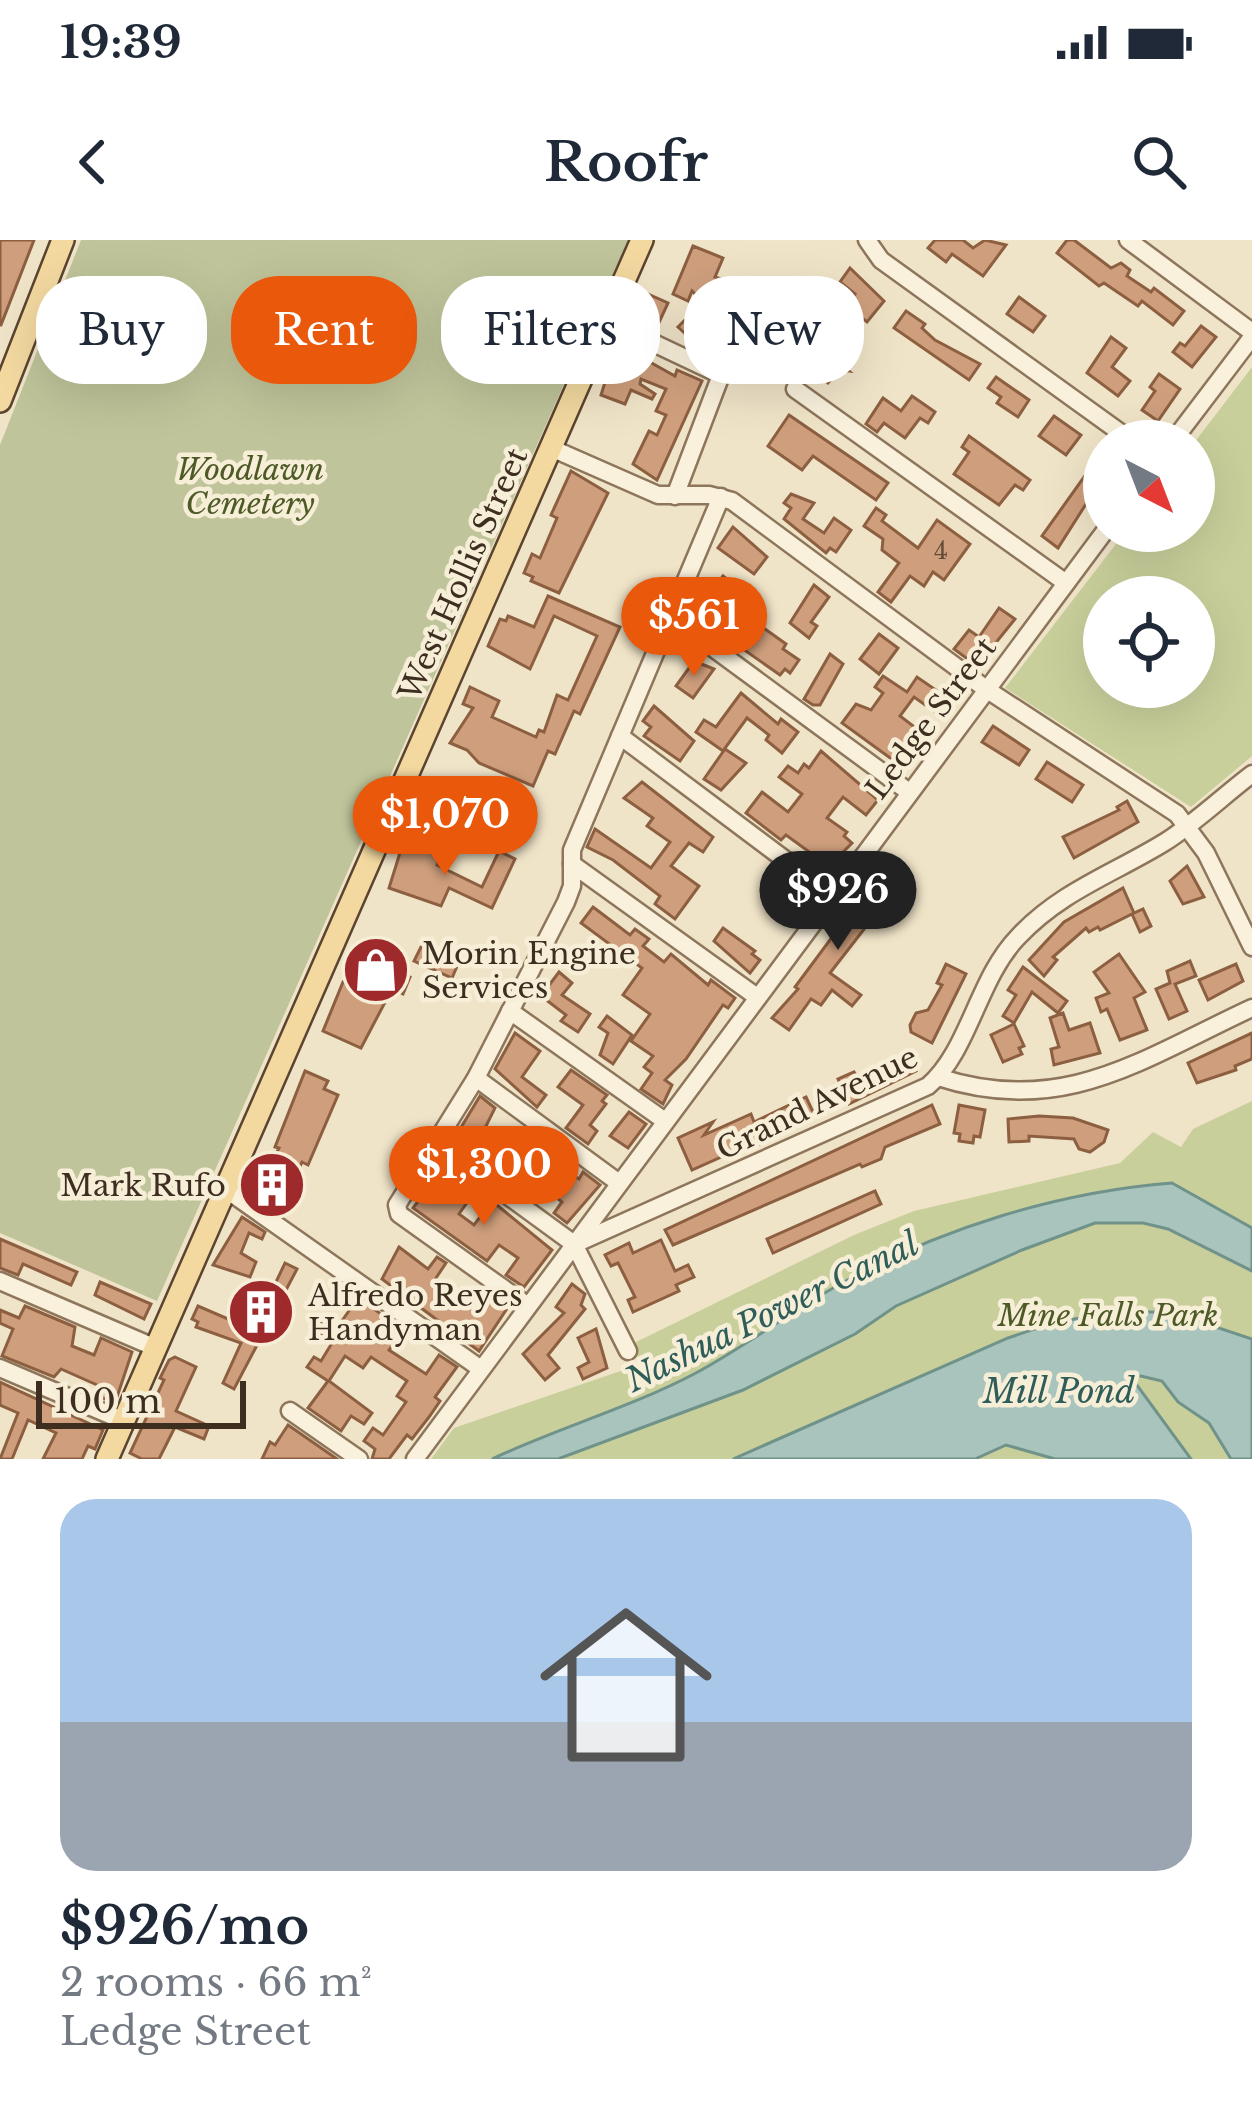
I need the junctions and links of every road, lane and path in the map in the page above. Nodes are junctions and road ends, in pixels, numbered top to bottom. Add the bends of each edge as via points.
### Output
1 (64, 240) edge
2 (642, 240) edge
3 (1128, 240) edge
4 (867, 241) edge
5 (626, 276) edge
6 (1252, 334) edge
7 (660, 346) edge
8 (579, 384) edge
9 (795, 389) dead end
10 (0, 401) edge
11 (1103, 420) edge
12 (1189, 420) edge
13 (551, 448) junction
14 (675, 496) junction
15 (722, 496) junction
16 (1089, 552) edge
17 (1066, 583) junction
18 (671, 616) junction
19 (986, 689) junction
20 (620, 736) junction
21 (1252, 774) edge
22 (909, 792) junction
23 (1187, 826) junction
24 (572, 864) junction
25 (832, 896) junction
26 (1252, 947) edge
27 (757, 998) junction
28 (1252, 1008) edge
29 (510, 1011) junction
30 (938, 1077) junction
31 (476, 1078) junction
32 (664, 1121) junction
33 (437, 1144) junction
34 (619, 1183) junction
35 (224, 1188) junction
36 (574, 1244) junction
37 (0, 1281) edge
38 (528, 1306) junction
39 (157, 1348) junction
40 (628, 1351) dead end
41 (0, 1368) edge
42 (482, 1369) junction
43 (290, 1411) dead end
44 (124, 1421) junction
45 (107, 1459) edge
46 (358, 1459) edge
47 (415, 1459) edge

1 - 10 main road
2 - 5 main road, West Hollis Street
3 - 6 street
4 - 11 street via 892,268
6 - 12 street
7 - 14 street via 721,375
8 - 13 main road, West Hollis Street
9 - 17 street
13 - 14 street
13 - 35 main road, West Hollis Street
14 - 15 street
15 - 18 street
15 - 19 street
16 - 17 street, Ledge Street
17 - 19 street, Ledge Street
18 - 20 street
18 - 22 street
19 - 22 street, Ledge Street
19 - 23 street
20 - 24 street
20 - 25 street
21 - 23 street, Grand Avenue
22 - 25 street, Ledge Street
23 - 26 street
23 - 30 street, Grand Avenue via 1066,894 1015,940
24 - 27 street
24 - 29 street via 566,902
25 - 27 street, Ledge Street
27 - 32 street, Ledge Street
28 - 30 street via 1072,1089 1003,1093
29 - 31 street
29 - 32 street
30 - 36 street, Grand Avenue
31 - 33 street
31 - 34 street
32 - 34 street, Ledge Street
33 - 36 street
33 - 38 street via 397,1210
34 - 36 street, Ledge Street
35 - 39 main road, West Hollis Street
35 - 42 street
36 - 38 street, Ledge Street
36 - 40 street
37 - 39 street
38 - 42 street, Ledge Street
39 - 44 main road, West Hollis Street
41 - 44 street
42 - 47 street, Ledge Street
43 - 46 street
44 - 45 main road, West Hollis Street

